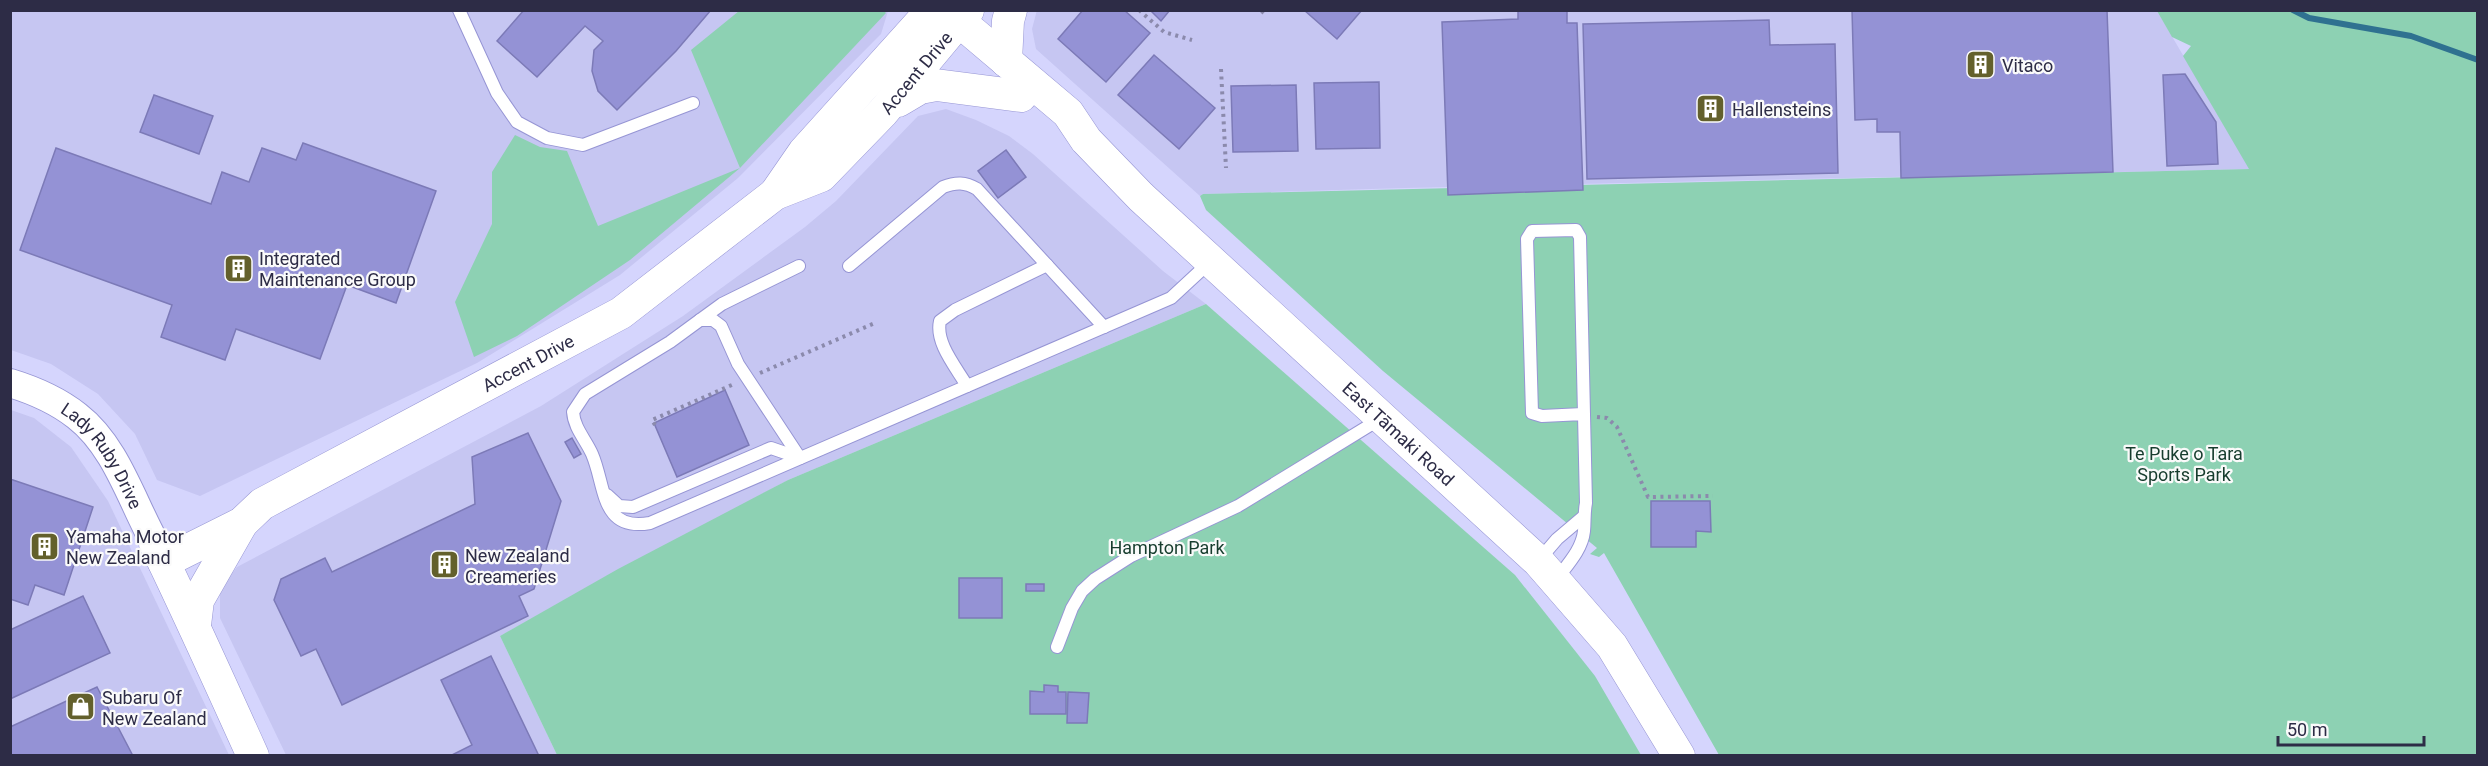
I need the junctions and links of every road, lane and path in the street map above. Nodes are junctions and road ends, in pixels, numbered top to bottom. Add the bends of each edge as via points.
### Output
1 (459, 10) edge
2 (1011, 10) edge
3 (1139, 10) edge
4 (941, 17) edge
5 (1192, 40) dead end
6 (1006, 61) junction
7 (1221, 69) dead end
8 (1021, 96) junction
9 (693, 103) dead end
10 (884, 112) junction
11 (1086, 140) junction
12 (1226, 168) dead end
13 (775, 194) junction
14 (1211, 261) junction
15 (1047, 265) junction
16 (799, 266) dead end
17 (849, 266) dead end
18 (700, 320) junction
19 (875, 323) dead end
20 (1104, 327) junction
21 (860, 329) dead end
22 (10, 382) edge
23 (967, 386) junction
24 (1583, 414) junction
25 (1382, 418) junction
26 (800, 458) junction
27 (602, 489) junction
28 (1713, 496) dead end
29 (252, 513) junction
30 (1583, 517) junction
31 (159, 553) junction
32 (1547, 570) junction
33 (195, 625) junction
34 (1056, 647) dead end
35 (253, 756) edge
36 (1679, 756) edge

1 - 9 lane via 502,100 517,122 547,138 583,145
2 - 6 main road
3 - 5 path via 1164,32
4 - 6 main road, East Tāmaki Road
4 - 8 main road, East Tāmaki Road
4 - 10 main road, Accent Drive
4 - 13 main road, Accent Drive via 804,152
6 - 11 main road, East Tāmaki Road via 1068,113
7 - 12 path
8 - 10 main road via 936,84 920,88
8 - 11 main road, East Tāmaki Road via 1056,126
10 - 13 main road, Accent Drive via 821,176
11 - 14 main road, East Tāmaki Road
13 - 29 main road, Accent Drive via 621,313
14 - 20 lane via 1171,298
14 - 25 main road, East Tāmaki Road
15 - 17 lane via 977,189 959,182 936,192
15 - 20 lane
15 - 23 lane via 940,321 939,338
16 - 18 lane via 722,304
18 - 26 lane via 713,320 721,326 738,364
18 - 27 lane via 585,394 576,405 576,424 595,462
19 - 21 path
20 - 23 lane
22 - 31 street, Lady Ruby Drive via 52,400 78,417 102,443
23 - 26 lane
24 - 24 lane via 1532,413 1527,239 1533,231 1579,233
24 - 28 path via 1607,418 1617,427 1648,497
24 - 30 lane
25 - 32 main road, East Tāmaki Road
25 - 34 lane via 1238,506 1131,556 1095,579 1072,608
26 - 27 lane via 771,448 633,507 614,504
26 - 27 lane via 641,525 617,518
29 - 31 main road, Accent Drive
29 - 33 main road via 198,600
30 - 32 lane via 1557,539
30 - 32 lane via 1584,531 1578,550
31 - 33 main road, Lady Ruby Drive
32 - 36 main road, East Tāmaki Road via 1612,646
33 - 35 main road, Lady Ruby Drive

